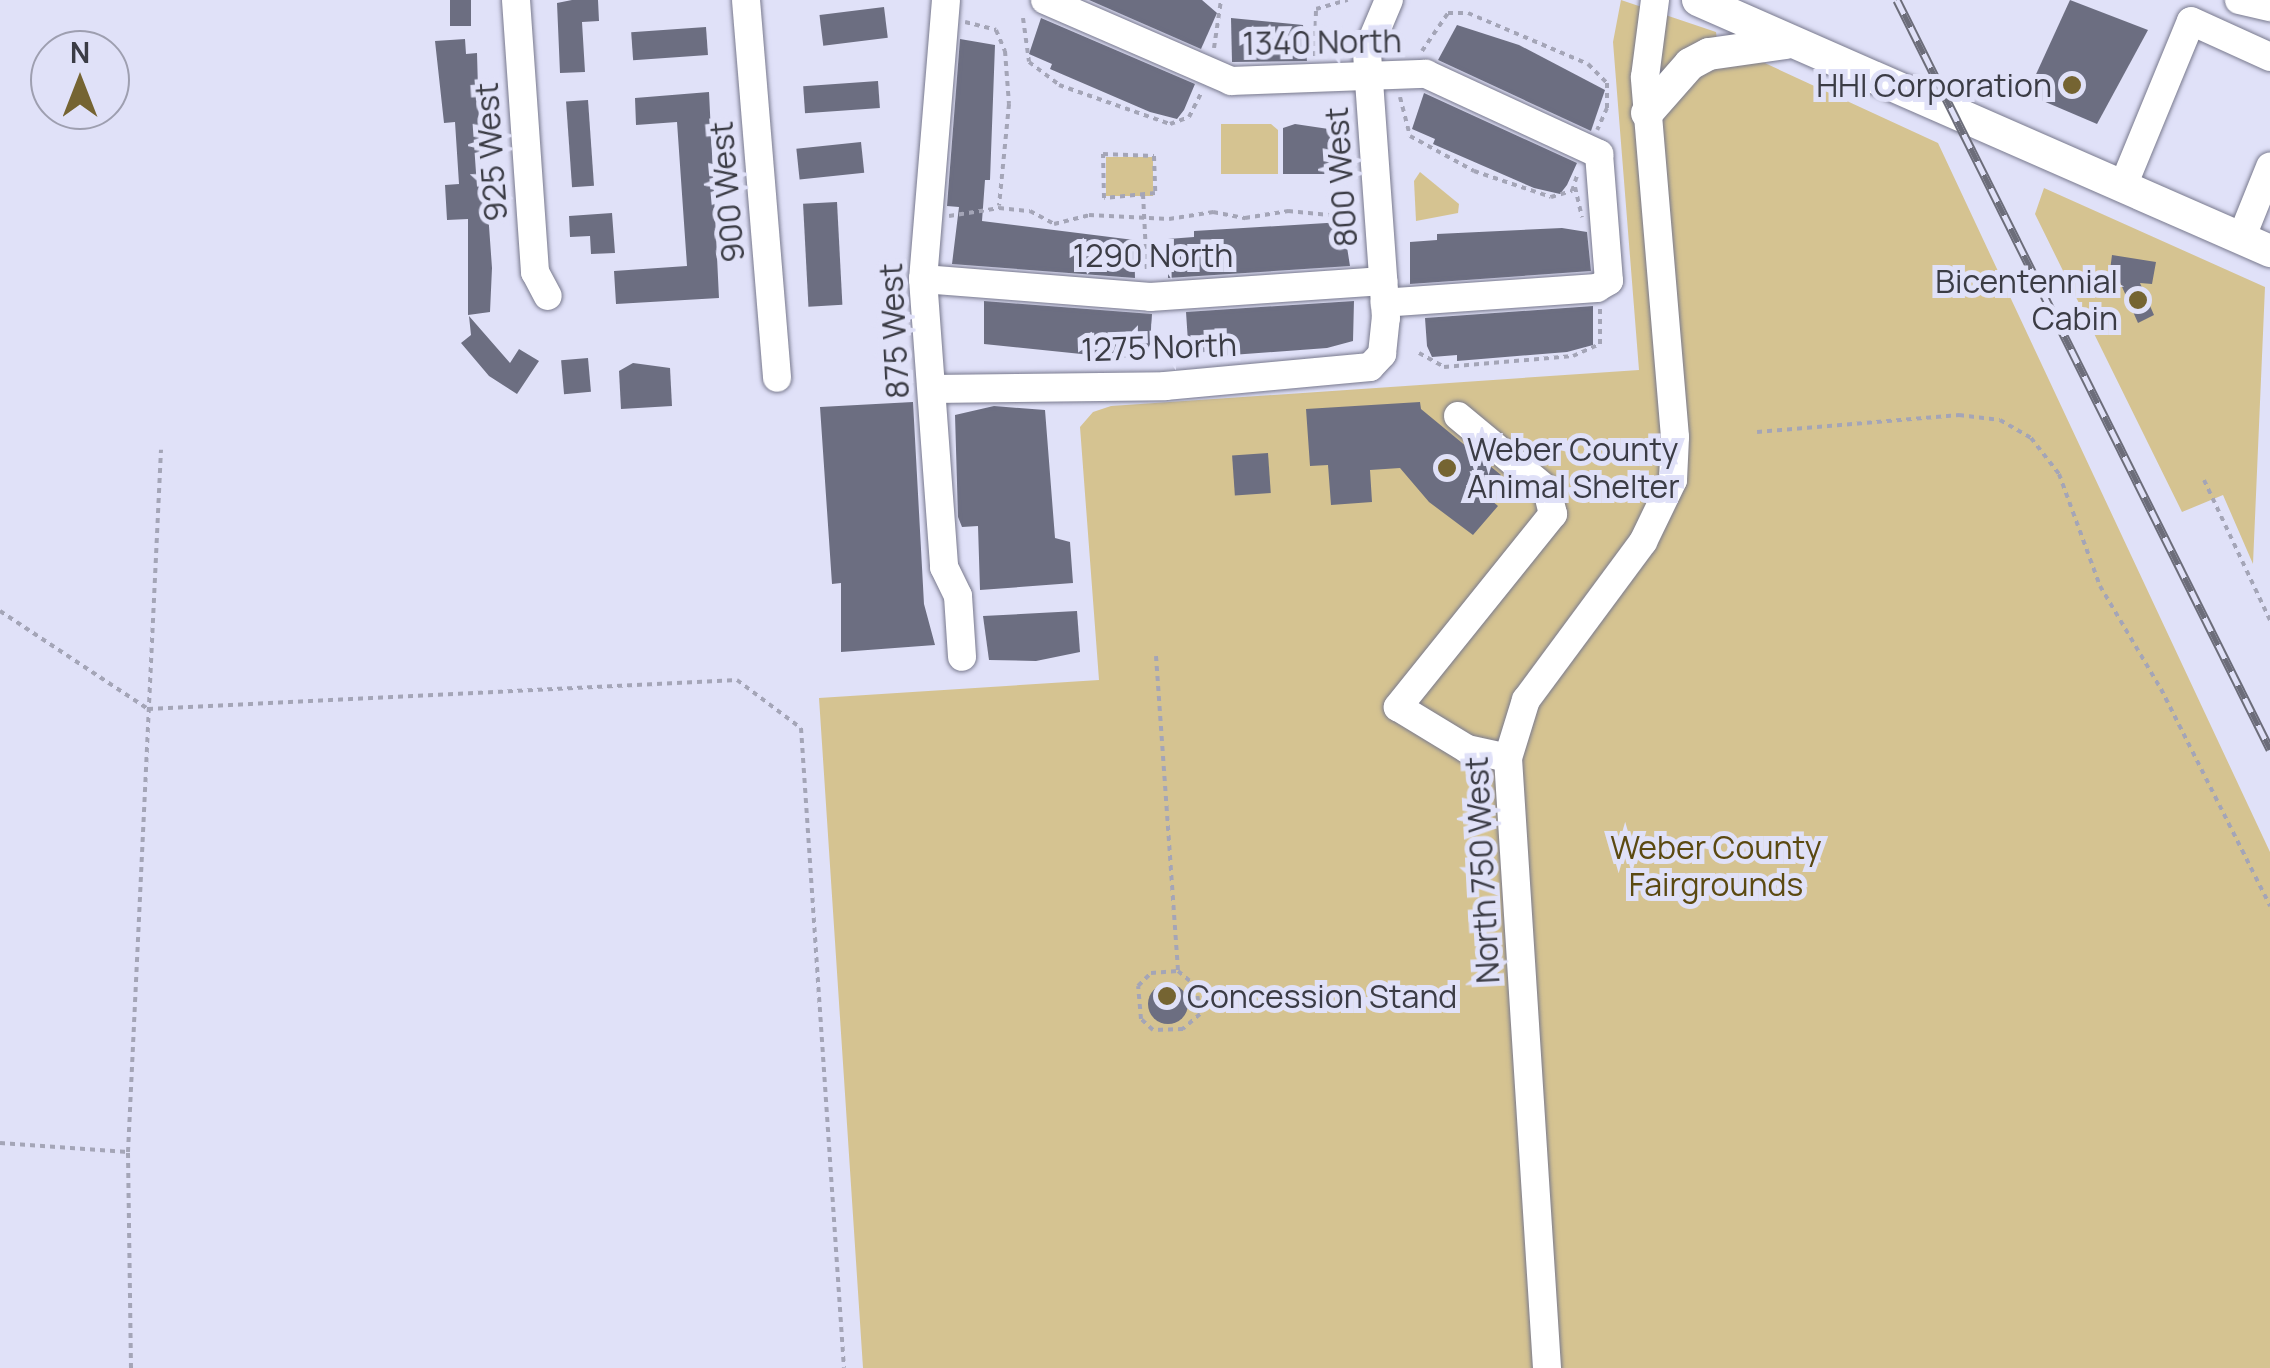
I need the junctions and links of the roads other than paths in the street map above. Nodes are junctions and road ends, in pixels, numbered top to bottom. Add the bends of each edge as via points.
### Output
1 (516, 0) edge
2 (746, 0) edge
3 (1389, 0) edge
4 (1656, 0) edge
5 (1698, 0) edge
6 (2239, 0) edge
7 (2270, 7) edge
8 (1034, 9) edge
9 (948, 10) edge
10 (2195, 11) edge
11 (1794, 42) junction
12 (2270, 56) edge
13 (1368, 78) junction
14 (1647, 113) junction
15 (2270, 166) edge
16 (2123, 186) junction
17 (2256, 245) edge
18 (923, 279) junction
19 (1603, 289) joint
20 (1384, 292) junction
21 (548, 296) dead end
22 (1382, 354) joint
23 (777, 378) dead end
24 (932, 388) junction
25 (1458, 416) dead end
26 (962, 656) dead end
27 (1508, 758) junction
28 (1547, 1368) edge

1 - 21 street, 925 West via 535,272
2 - 23 street, 900 West
3 - 13 street, 800 West via 1371,33
4 - 14 street, North 750 West via 1646,44
5 - 11 main road
6 - 7 street
8 - 13 street, 1340 North via 1230,81
9 - 18 street, 875 West
10 - 12 street
10 - 16 street
11 - 14 main road via 1709,54 1690,64
11 - 16 main road
13 - 19 street, 1340 North via 1426,74 1599,154
13 - 20 street, 800 West
14 - 27 street, North 750 West via 1675,437 1673,480 1643,542 1526,700
15 - 17 street
16 - 17 main road
18 - 20 street, 1290 North via 1150,297
18 - 24 street, 875 West
19 - 20 street, 1290 North
20 - 22 street, 800 West
22 - 24 street, 1275 North via 1354,373 1165,386
24 - 26 street, 875 West via 944,567 958,596
25 - 27 street via 1546,490 1553,514 1398,707 1467,750
27 - 28 street, North 750 West

